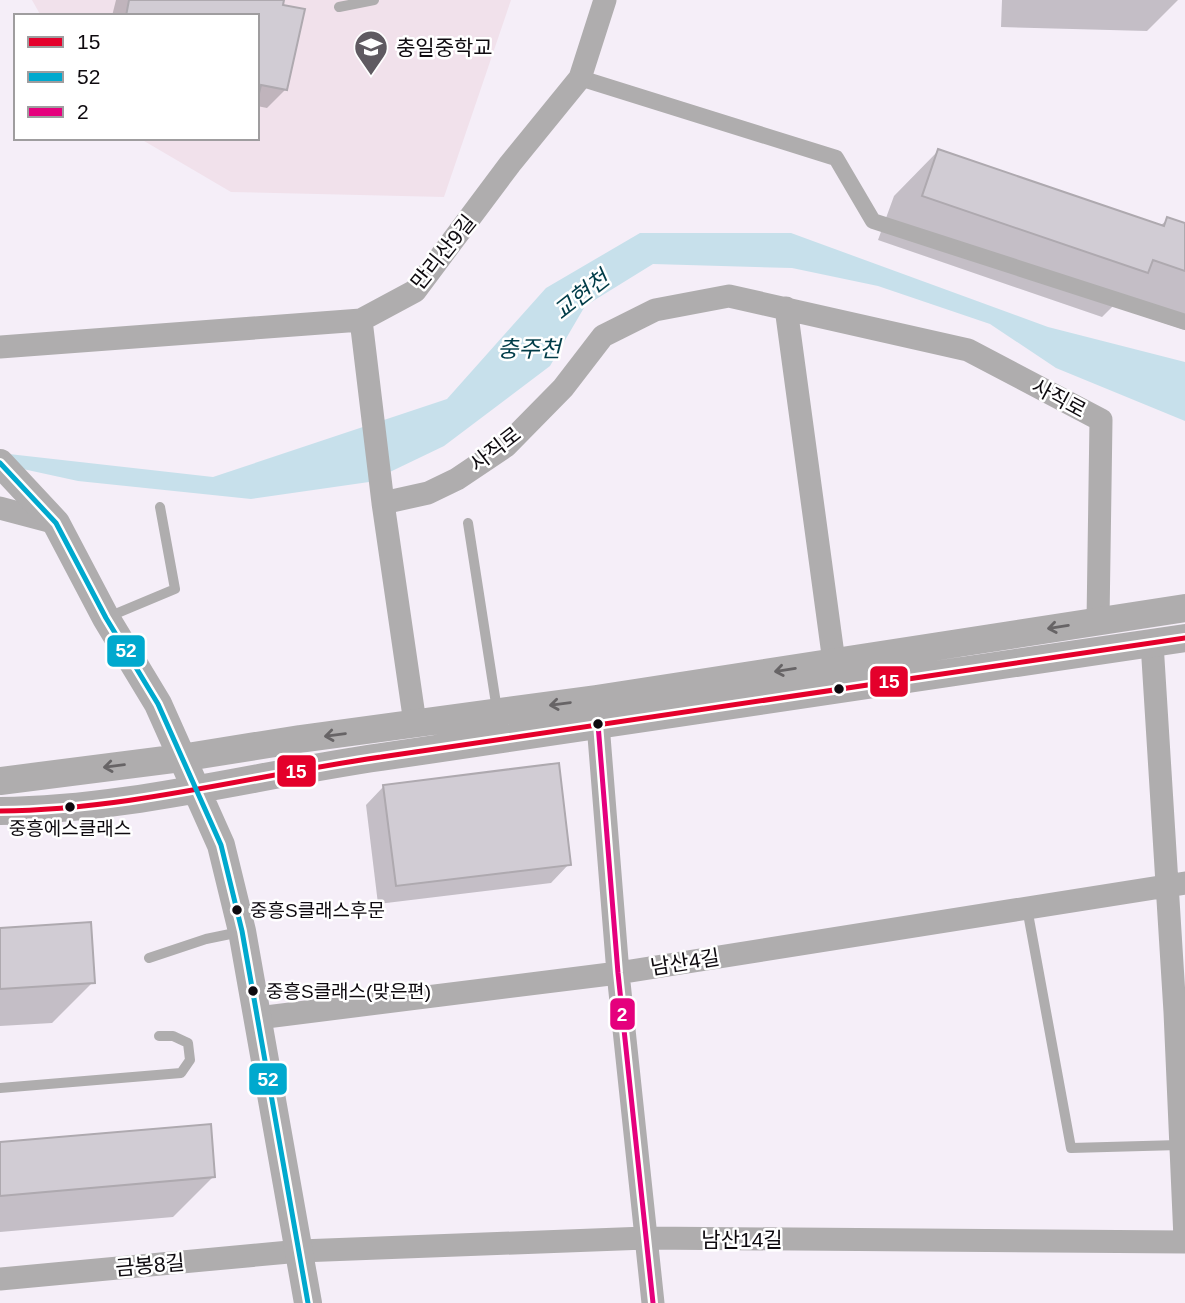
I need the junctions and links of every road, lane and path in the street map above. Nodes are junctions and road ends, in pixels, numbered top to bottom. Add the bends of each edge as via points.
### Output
1 (374, 0) edge
2 (605, 0) edge
3 (339, 7) dead end
4 (580, 78) junction
5 (786, 308) junction
6 (361, 320) junction
7 (1185, 322) edge
8 (0, 347) edge
9 (0, 463) edge
10 (383, 503) junction
11 (160, 507) dead end
12 (0, 508) edge
13 (55, 523) junction
14 (468, 523) dead end
15 (1185, 608) edge
16 (1150, 613) junction
17 (106, 618) junction
18 (1098, 621) junction
19 (1185, 638) edge
20 (1152, 643) junction
21 (834, 662) junction
22 (497, 712) junction
23 (415, 723) junction
24 (598, 724) junction
25 (181, 758) junction
26 (0, 781) edge
27 (197, 789) junction
28 (0, 811) edge
29 (1176, 884) edge
30 (1027, 908) junction
31 (242, 931) junction
32 (149, 958) dead end
33 (618, 973) junction
34 (1180, 1012) edge
35 (258, 1018) junction
36 (159, 1036) dead end
37 (0, 1088) edge
38 (1179, 1145) junction
39 (646, 1238) junction
40 (1185, 1241) edge
41 (300, 1251) junction
42 (0, 1279) edge
43 (308, 1303) edge
44 (653, 1303) edge

1 - 3 lane
2 - 4 street, 만리산9길
4 - 6 street, 만리산9길 via 415,291
4 - 7 street via 836,158 873,221
5 - 10 street, 사직로 via 729,296 645,315 603,336 563,388 506,446 428,493
5 - 18 street, 사직로 via 968,350 1101,420
5 - 21 street
6 - 8 street, 만리산9길
6 - 10 street
9 - 13 street
10 - 23 street
11 - 17 lane via 175,589
12 - 13 street
13 - 17 street
14 - 22 lane
15 - 16 street
16 - 18 street
16 - 20 street
17 - 25 street via 158,704
18 -> 21 street
19 - 20 street
20 - 24 street
20 - 29 street
21 -> 22 street
22 - 23 street
23 -> 25 street
24 - 27 street
24 - 33 street
25 -> 26 street
25 - 27 street
27 - 28 street via 32,811
27 - 31 street via 221,845
29 - 30 street, 남산4길
29 - 34 street
30 - 33 street, 남산4길
30 - 38 lane via 1071,1148
31 - 32 lane
31 - 35 street
33 - 35 street, 남산4길
33 - 39 street
34 - 38 street
35 - 41 street
36 - 37 lane via 188,1043 190,1060 180,1073
38 - 40 street
39 - 40 street, 남산14길
39 - 41 street, 남산14길
39 - 44 street
41 - 42 street, 금봉8길
41 - 43 street

